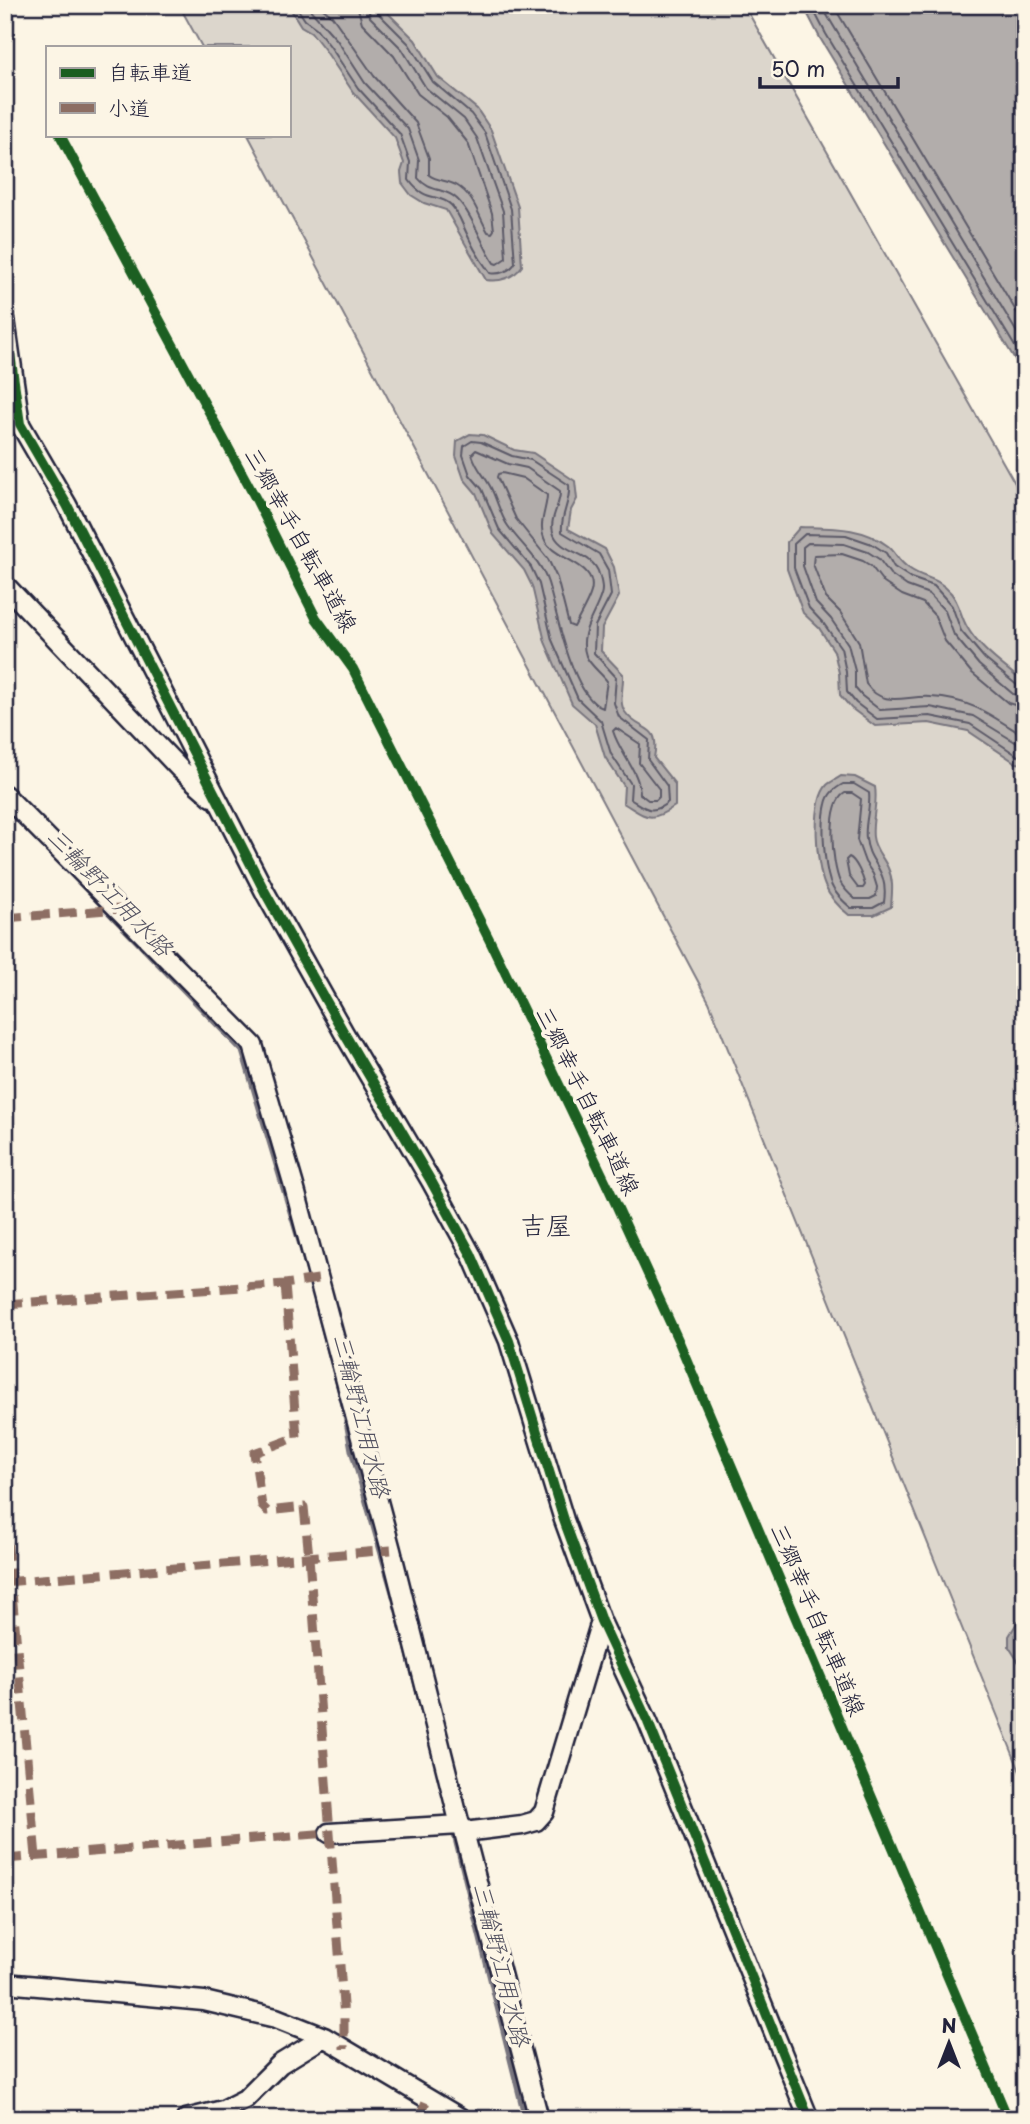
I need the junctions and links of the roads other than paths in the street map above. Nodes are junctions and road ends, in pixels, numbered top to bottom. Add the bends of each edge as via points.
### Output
1 (5, 319) edge
2 (5, 585) edge
3 (5, 795) edge
4 (220, 804) junction
5 (601, 1621) junction
6 (464, 1828) junction
7 (329, 1833) dead end
8 (5, 1983) edge
9 (324, 2037) junction
10 (186, 2119) edge
11 (462, 2119) edge
12 (539, 2119) edge
13 (809, 2119) edge

1 - 4 street via 20,425 67,505
2 - 4 street via 180,769
3 - 6 street via 253,1045
4 - 5 street via 266,894 471,1254 509,1341 564,1520
5 - 6 street via 544,1812 523,1825
5 - 13 street via 648,1722
6 - 7 street
6 - 12 street
8 - 9 street via 204,2001 276,2018
9 - 10 street via 281,2064 245,2099
9 - 11 street

